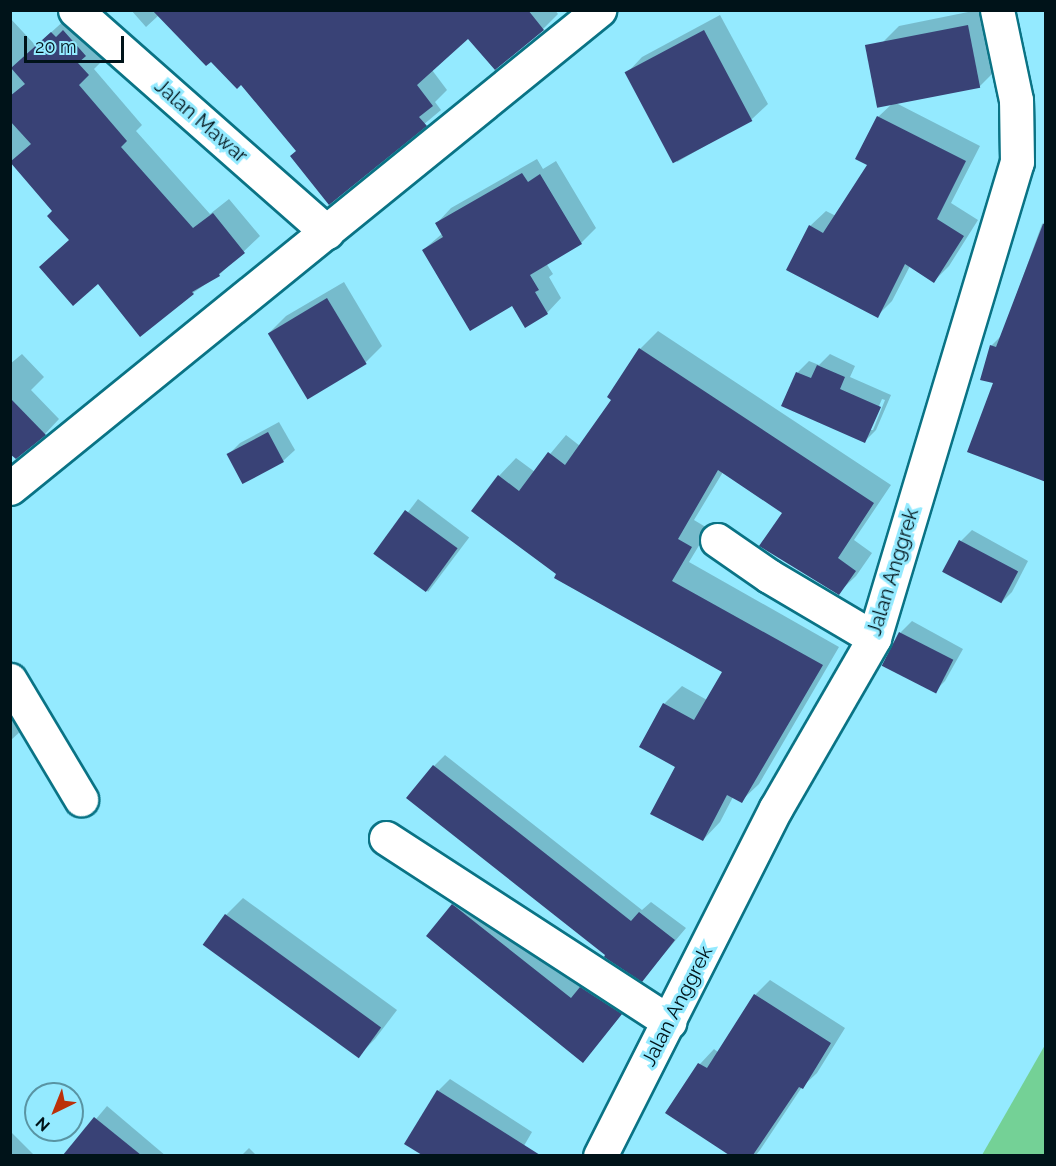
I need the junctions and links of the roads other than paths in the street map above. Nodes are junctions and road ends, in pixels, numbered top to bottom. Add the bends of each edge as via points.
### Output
1 (75, 10) edge
2 (599, 10) edge
3 (997, 10) edge
4 (327, 232) junction
5 (10, 488) edge
6 (717, 540) dead end
7 (874, 638) junction
8 (10, 680) edge
9 (81, 799) dead end
10 (386, 838) dead end
11 (669, 1022) junction
12 (600, 1155) edge

1 - 4 street, Jalan Mawar
2 - 4 street
3 - 7 street, Jalan Anggrek via 1016,100 1017,162
4 - 5 street
6 - 7 street via 769,576
7 - 11 street, Jalan Anggrek via 776,808
8 - 9 street
10 - 11 street
11 - 12 street, Jalan Anggrek

